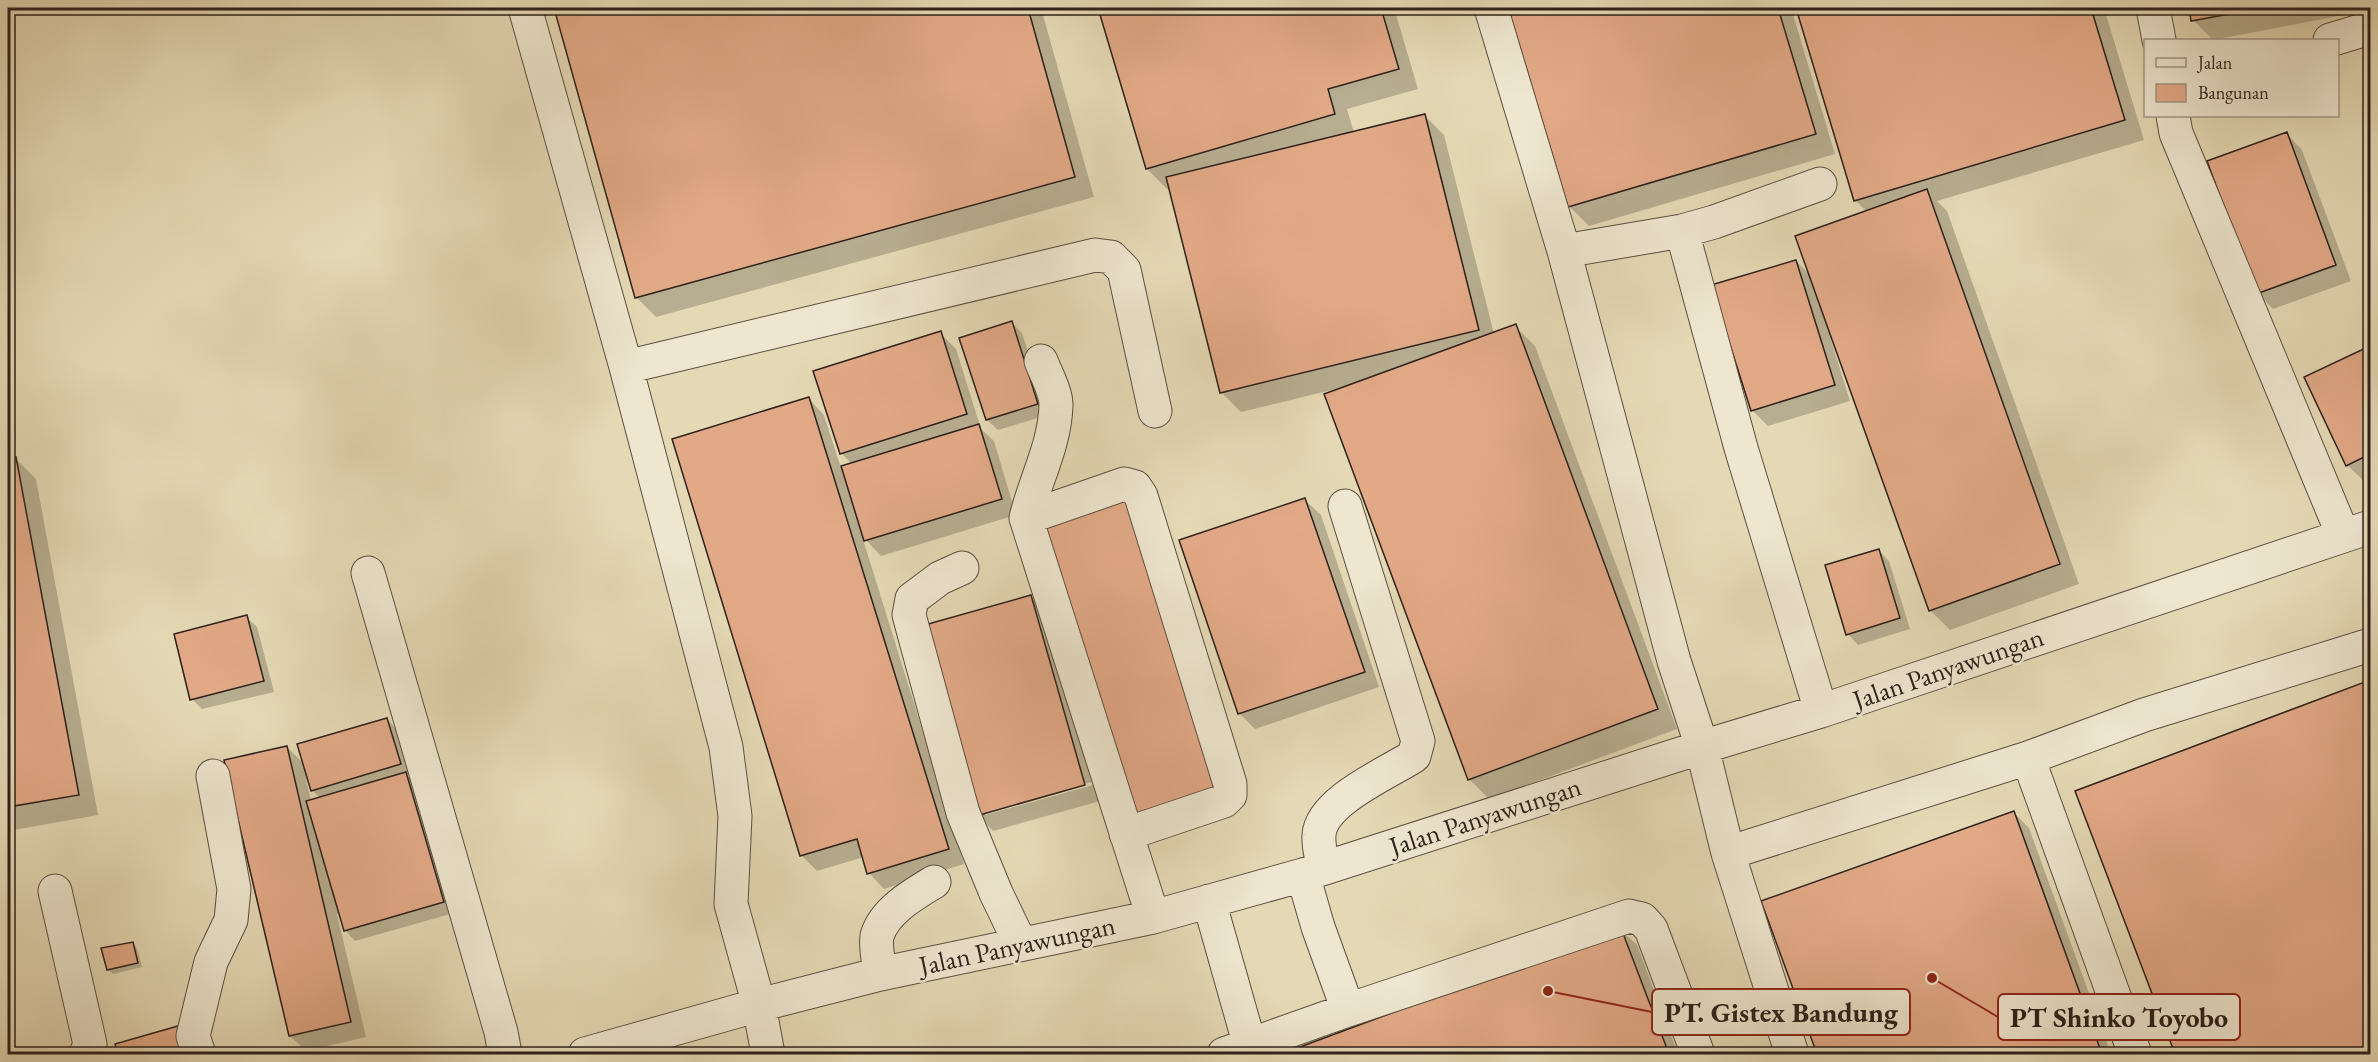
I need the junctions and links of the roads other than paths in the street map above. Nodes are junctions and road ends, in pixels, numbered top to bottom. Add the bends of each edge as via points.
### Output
1 (525, 8) edge
2 (1491, 8) edge
3 (2153, 8) edge
4 (2370, 28) edge
5 (2159, 39) edge
6 (2333, 39) edge
7 (2173, 117) edge
8 (1820, 184) dead end
9 (1682, 231) junction
10 (1564, 251) junction
11 (1041, 361) dead end
12 (626, 367) junction
13 (1155, 411) dead end
14 (1345, 506) dead end
15 (1026, 518) junction
16 (2357, 531) edge
17 (962, 568) dead end
18 (368, 573) dead end
19 (2370, 645) edge
20 (1821, 711) junction
21 (1701, 747) junction
22 (2028, 758) junction
23 (213, 776) dead end
24 (1126, 834) junction
25 (1728, 853) junction
26 (1313, 872) junction
27 (934, 882) dead end
28 (55, 891) dead end
29 (1209, 901) junction
30 (1153, 917) junction
31 (1020, 943) junction
32 (880, 974) junction
33 (759, 1005) junction
34 (1348, 1010) junction
35 (1237, 1050) edge
36 (86, 1054) edge
37 (199, 1054) edge
38 (505, 1054) edge
39 (585, 1054) edge
40 (768, 1054) edge
41 (1698, 1054) edge
42 (1792, 1054) edge
43 (2135, 1054) edge

1 - 12 street
2 - 10 street
3 - 5 street
4 - 6 street
7 - 16 street via 2176,134
8 - 9 street
9 - 10 street
9 - 20 street
10 - 21 street
11 - 15 street via 1056,403 1044,465
12 - 13 street via 1095,255 1112,257 1124,270
12 - 33 street via 726,747 735,816 731,904
14 - 26 street via 1418,741 1414,756 1356,790 1326,815 1318,834
15 - 24 street
15 - 24 street via 1124,484 1135,487 1141,496 1230,784 1230,795 1224,801
16 - 20 street, Jalan Panyawungan
17 - 31 street via 940,578 912,599 909,615 963,813
18 - 38 street
19 - 22 street via 2144,715
20 - 21 street, Jalan Panyawungan
21 - 25 street
21 - 26 street, Jalan Panyawungan
22 - 25 street
22 - 43 street
23 - 37 street via 234,889 231,920 211,962 193,1036
24 - 30 street
25 - 42 street
26 - 29 street, Jalan Panyawungan
26 - 34 street via 1318,927
27 - 32 street via 907,898 882,928 877,937
28 - 36 street via 90,1044
29 - 30 street, Jalan Panyawungan
29 - 35 street
30 - 31 street, Jalan Panyawungan
31 - 32 street, Jalan Panyawungan
32 - 33 street, Jalan Panyawungan
33 - 39 street, Jalan Panyawungan
33 - 40 street
34 - 35 street
34 - 41 street via 1629,915 1642,919 1652,929

